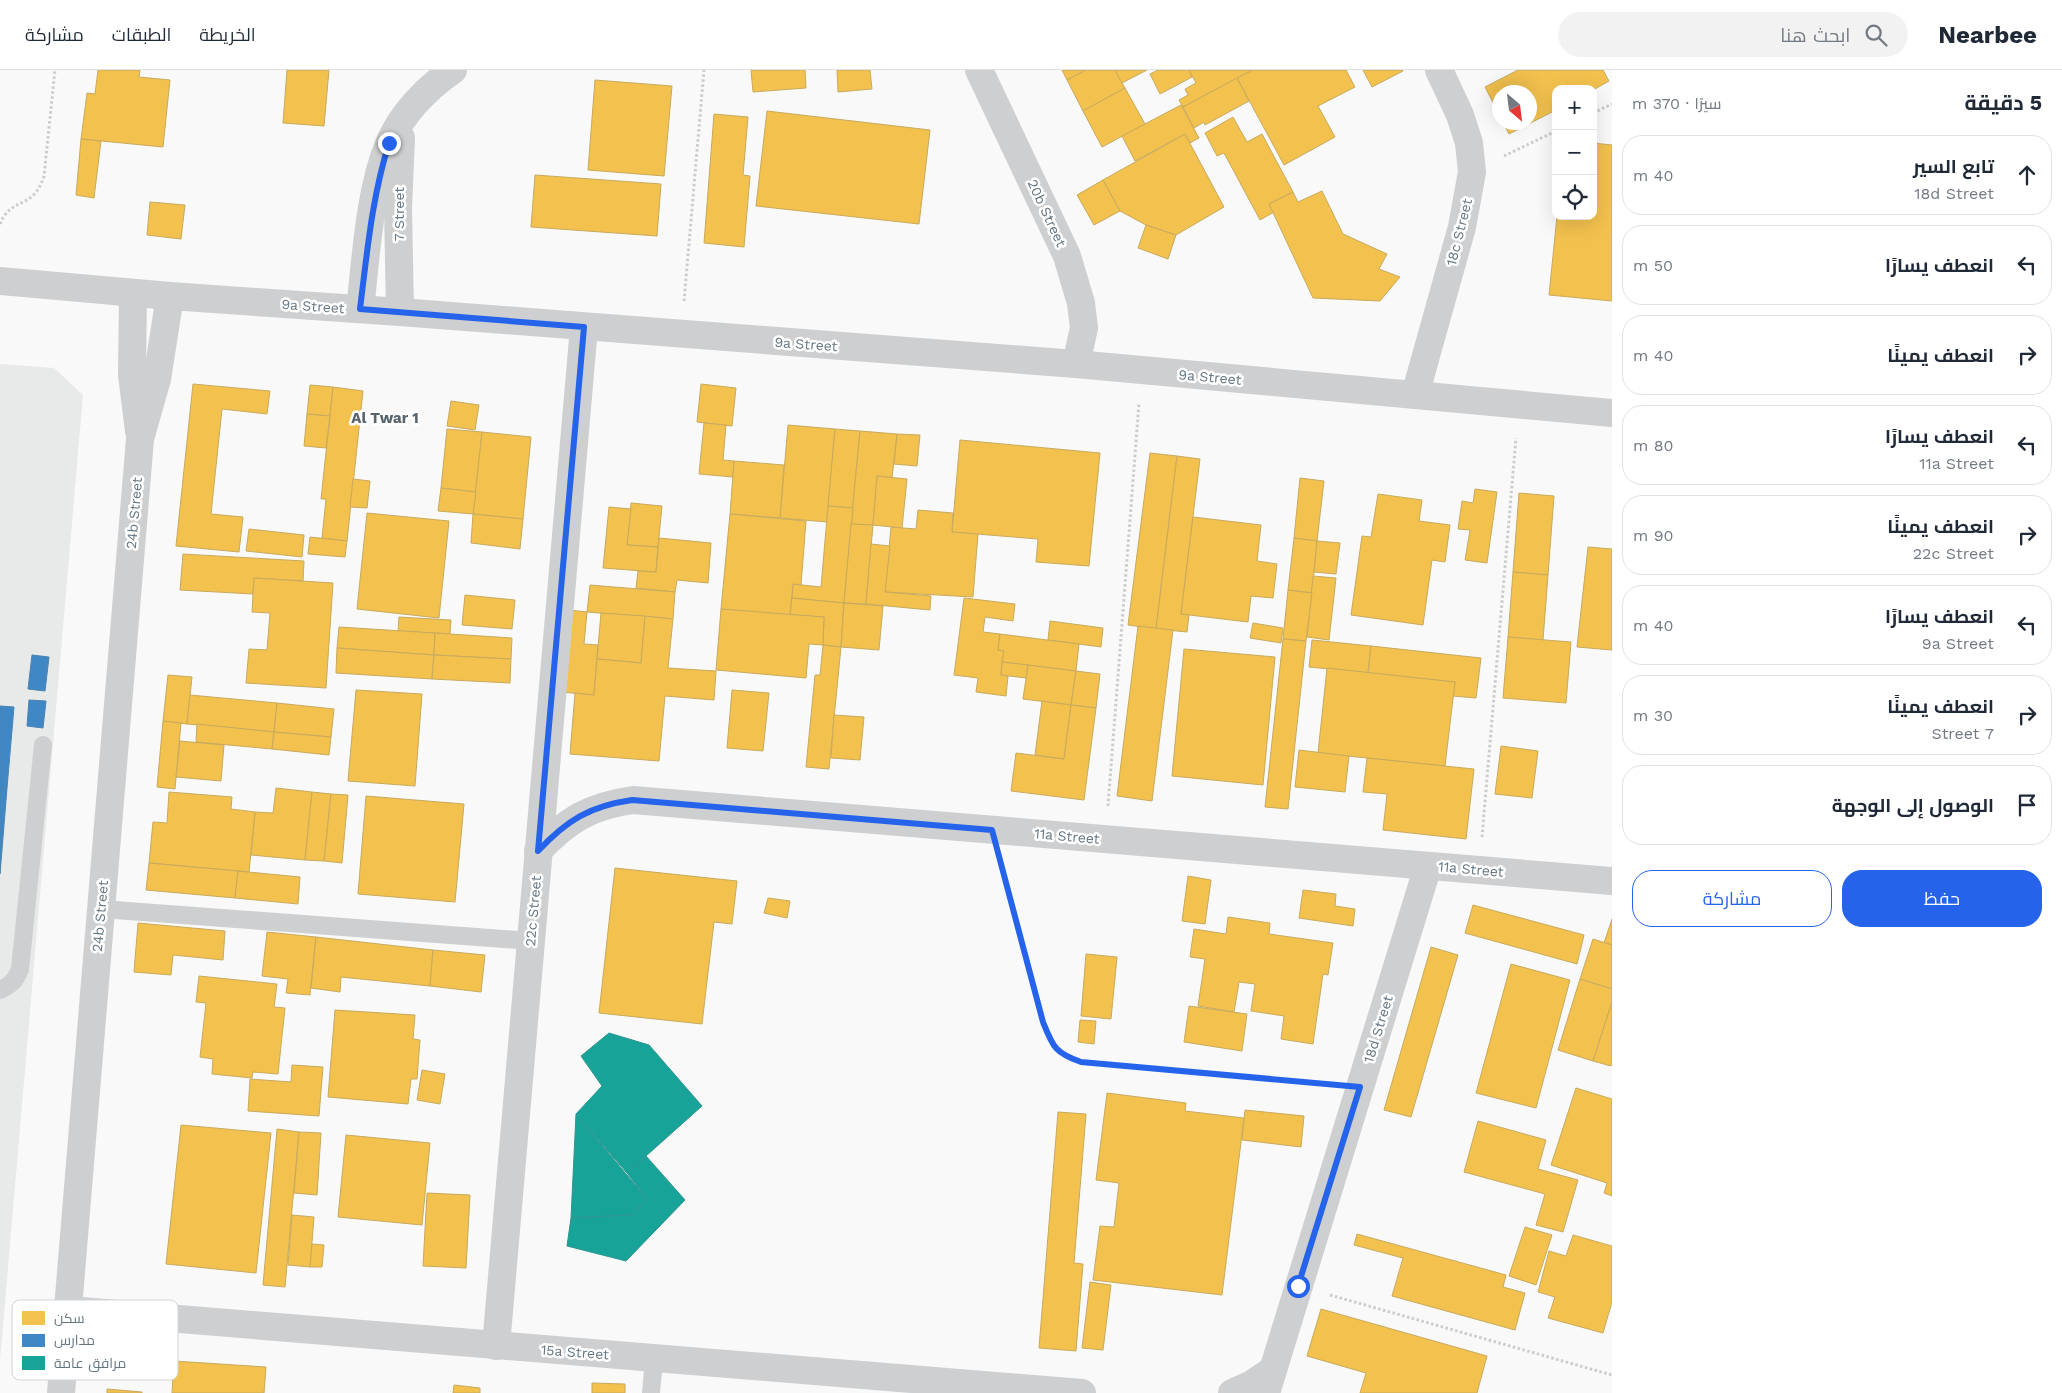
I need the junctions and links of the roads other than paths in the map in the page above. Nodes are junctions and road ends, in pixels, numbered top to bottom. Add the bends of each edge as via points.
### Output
1 (453, 70) edge
2 (979, 70) edge
3 (1439, 70) edge
4 (404, 116) junction
5 (0, 280) edge
6 (133, 293) junction
7 (170, 296) junction
8 (360, 309) junction
9 (400, 312) junction
10 (584, 327) junction
11 (1076, 364) junction
12 (1415, 396) junction
13 (1612, 413) edge
14 (140, 439) junction
15 (43, 745) dead end
16 (538, 851) junction
17 (1428, 866) junction
18 (1612, 881) edge
19 (101, 908) junction
20 (530, 941) junction
21 (0, 990) edge
22 (69, 1300) edge
23 (178, 1319) edge
24 (496, 1346) junction
25 (654, 1358) junction
26 (63, 1380) edge
27 (1269, 1382) edge
28 (62, 1393) edge
29 (651, 1393) edge
30 (1082, 1393) edge
31 (1232, 1393) edge

1 - 4 street, 7 Street
2 - 11 street, 20b Street via 1068,256 1084,328
3 - 12 street, 18c Street via 1460,115 1469,143 1472,172 1462,227
4 - 8 street, 7 Street via 389,143 379,175
4 - 9 street, 7 Street via 398,179
5 - 6 street, 9a Street
6 - 7 street, 9a Street
6 - 14 street, 24b Street via 132,375
7 - 8 street, 9a Street
7 - 14 street, 24b Street via 157,379
8 - 9 street, 9a Street
9 - 10 street, 9a Street
10 - 11 street, 9a Street
10 - 16 street, 22c Street
11 - 12 street, 9a Street
12 - 13 street, 9a Street
14 - 19 street, 24b Street
15 - 21 lane via 20,969 13,983
16 - 17 street, 11a Street via 570,821 590,810 632,800
16 - 20 street, 22c Street
17 - 18 street, 11a Street
17 - 27 street, 18d Street
19 - 20 lane
19 - 22 street, 24b Street
20 - 24 street, 22c Street
23 - 24 street, 15a Street
24 - 25 street, 15a Street
25 - 29 lane
25 - 30 street, 15a Street
26 - 28 street, 24b Street
27 - 31 street via 1252,1384

